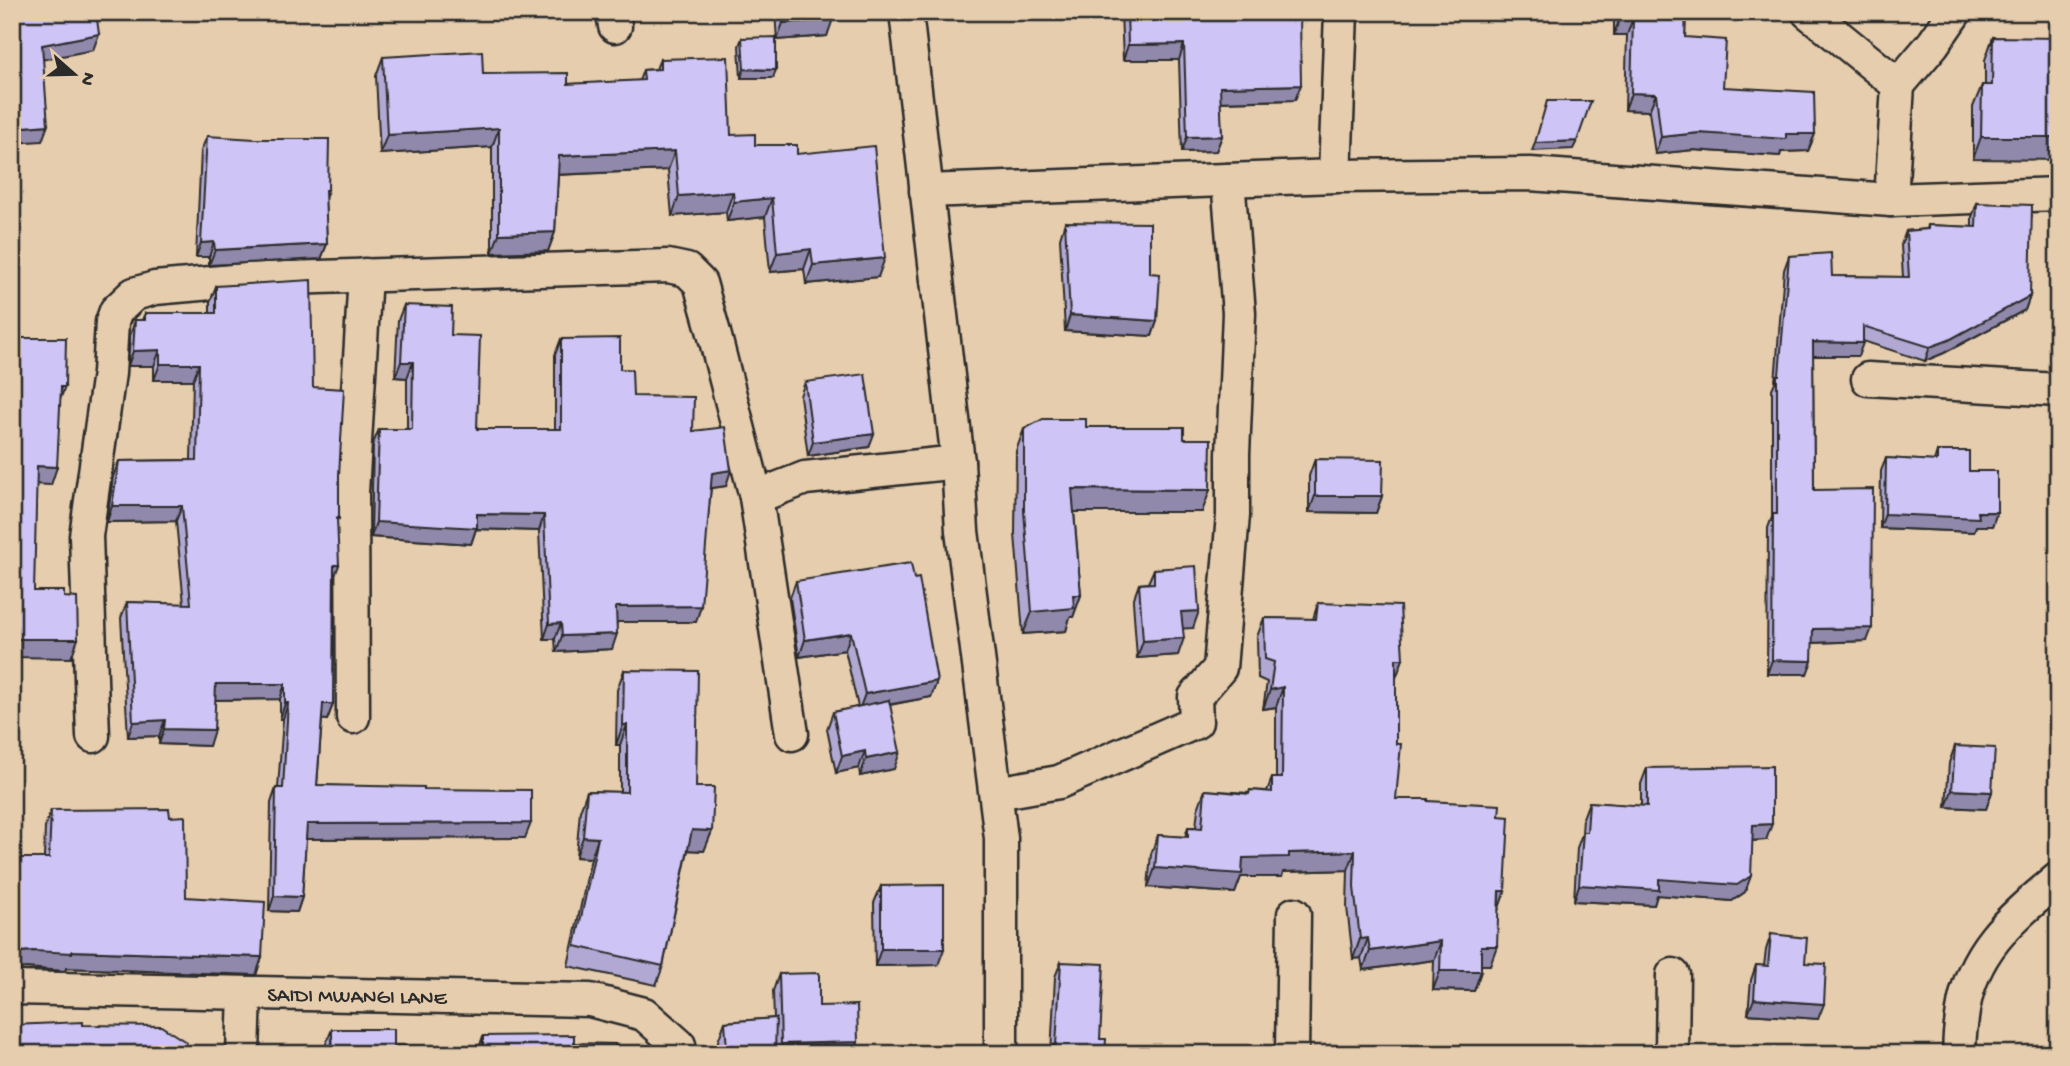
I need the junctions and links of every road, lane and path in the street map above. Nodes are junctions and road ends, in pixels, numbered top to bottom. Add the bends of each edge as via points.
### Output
1 (906, 12) edge
2 (1340, 12) edge
3 (1808, 12) edge
4 (1955, 12) edge
5 (1898, 85) junction
6 (1335, 176) junction
7 (1228, 180) junction
8 (926, 191) junction
9 (2058, 194) edge
10 (1891, 200) junction
11 (365, 275) junction
12 (1868, 379) dead end
13 (2058, 390) edge
14 (958, 462) junction
15 (756, 497) junction
16 (353, 717) dead end
17 (792, 734) dead end
18 (93, 736) dead end
19 (996, 793) junction
20 (2058, 879) edge
21 (1294, 914) dead end
22 (1673, 975) dead end
23 (12, 988) edge
24 (245, 993) junction
25 (243, 1054) edge
26 (681, 1054) edge
27 (1001, 1054) edge
28 (1292, 1054) edge
29 (1672, 1054) edge
30 (1961, 1054) edge

1 - 8 street
2 - 6 street
3 - 5 street
4 - 5 street
5 - 10 street
6 - 7 street
6 - 10 street via 1530,174
7 - 8 street
7 - 19 street via 1239,313 1233,515 1220,668 1195,697 1196,722 1059,782
8 - 14 street
9 - 10 street
11 - 15 street via 668,266 687,271 699,283
11 - 16 street via 352,492
11 - 18 street via 155,288 134,294 116,311 86,536
12 - 13 street
14 - 15 street via 804,478
14 - 19 street via 962,531
15 - 17 street
19 - 27 street via 1001,838
20 - 30 street via 2006,922 1979,961 1966,991
21 - 28 street
22 - 29 street
23 - 24 street, SAIDI MWANGI LANE
24 - 25 street
24 - 26 street, SAIDI MWANGI LANE via 590,1000 644,1014 679,1045

